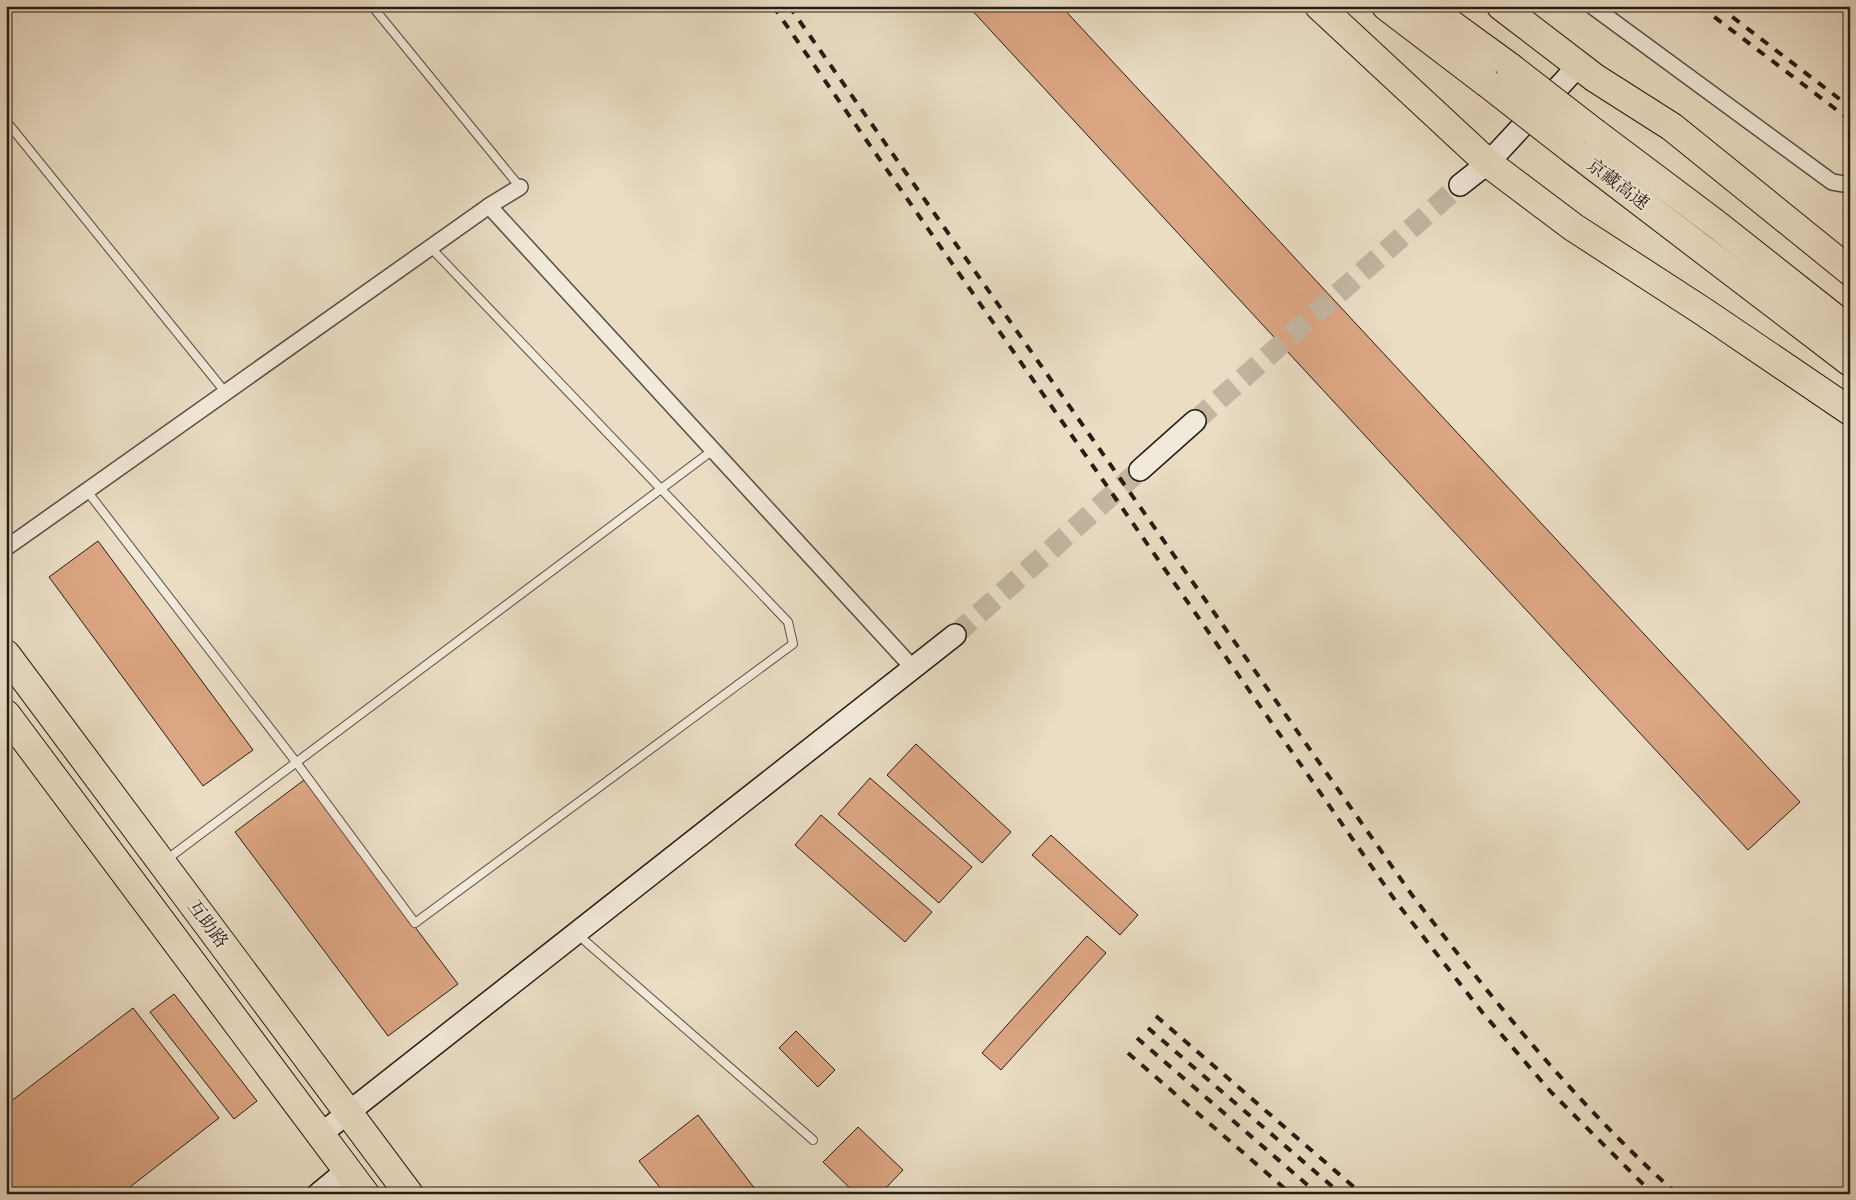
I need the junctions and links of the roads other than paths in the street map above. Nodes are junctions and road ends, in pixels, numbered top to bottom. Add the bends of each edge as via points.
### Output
1 (372, 6) edge
2 (1319, 6) edge
3 (1386, 6) edge
4 (1426, 6) edge
5 (1501, 6) edge
6 (1592, 6) edge
7 (1579, 65) junction
8 (6, 121) edge
9 (1488, 162) junction
10 (1460, 185) tunnel mouth
11 (1850, 185) edge
12 (520, 187) joint
13 (489, 206) junction
14 (431, 248) junction
15 (1850, 271) edge
16 (1850, 330) edge
17 (1850, 362) edge
18 (226, 393) junction
19 (1850, 411) edge
20 (1196, 421) tunnel mouth
21 (713, 450) junction
22 (1140, 470) tunnel mouth
23 (661, 489) junction
24 (87, 491) junction
25 (6, 548) edge
26 (955, 635) tunnel mouth
27 (6, 654) edge
28 (913, 668) junction
29 (6, 714) edge
30 (296, 762) junction
31 (162, 863) junction
32 (575, 933) junction
33 (348, 1112) junction
34 (321, 1134) junction
35 (813, 1140) dead end
36 (348, 1170) junction
37 (318, 1194) edge
38 (365, 1194) edge
39 (409, 1194) edge

1 - 12 lane
2 - 9 highway
3 - 17 highway, 京藏高速, bridge
4 - 16 highway, 京藏高速, bridge via 1716,224
5 - 7 highway
6 - 11 street via 1832,182
7 - 9 main road
7 - 15 highway via 1672,127
8 - 18 lane
9 - 10 main road
9 - 19 highway via 1573,227
12 - 13 street
13 - 14 street
13 - 21 street
14 - 18 street
14 - 23 lane
18 - 24 street
20 - 22 main road
21 - 23 lane
21 - 28 street
23 - 30 lane
23 - 30 lane via 788,622 793,644 415,923
24 - 25 street
24 - 30 lane
26 - 28 main road
27 - 31 highway, 互助路
28 - 32 main road
29 - 34 highway, 互助路
30 - 31 lane
31 - 33 highway, 互助路
32 - 33 main road
32 - 35 lane
33 - 34 main road
33 - 39 highway, 互助路
34 - 36 highway, 互助路
36 - 37 main road
36 - 38 highway, 互助路

